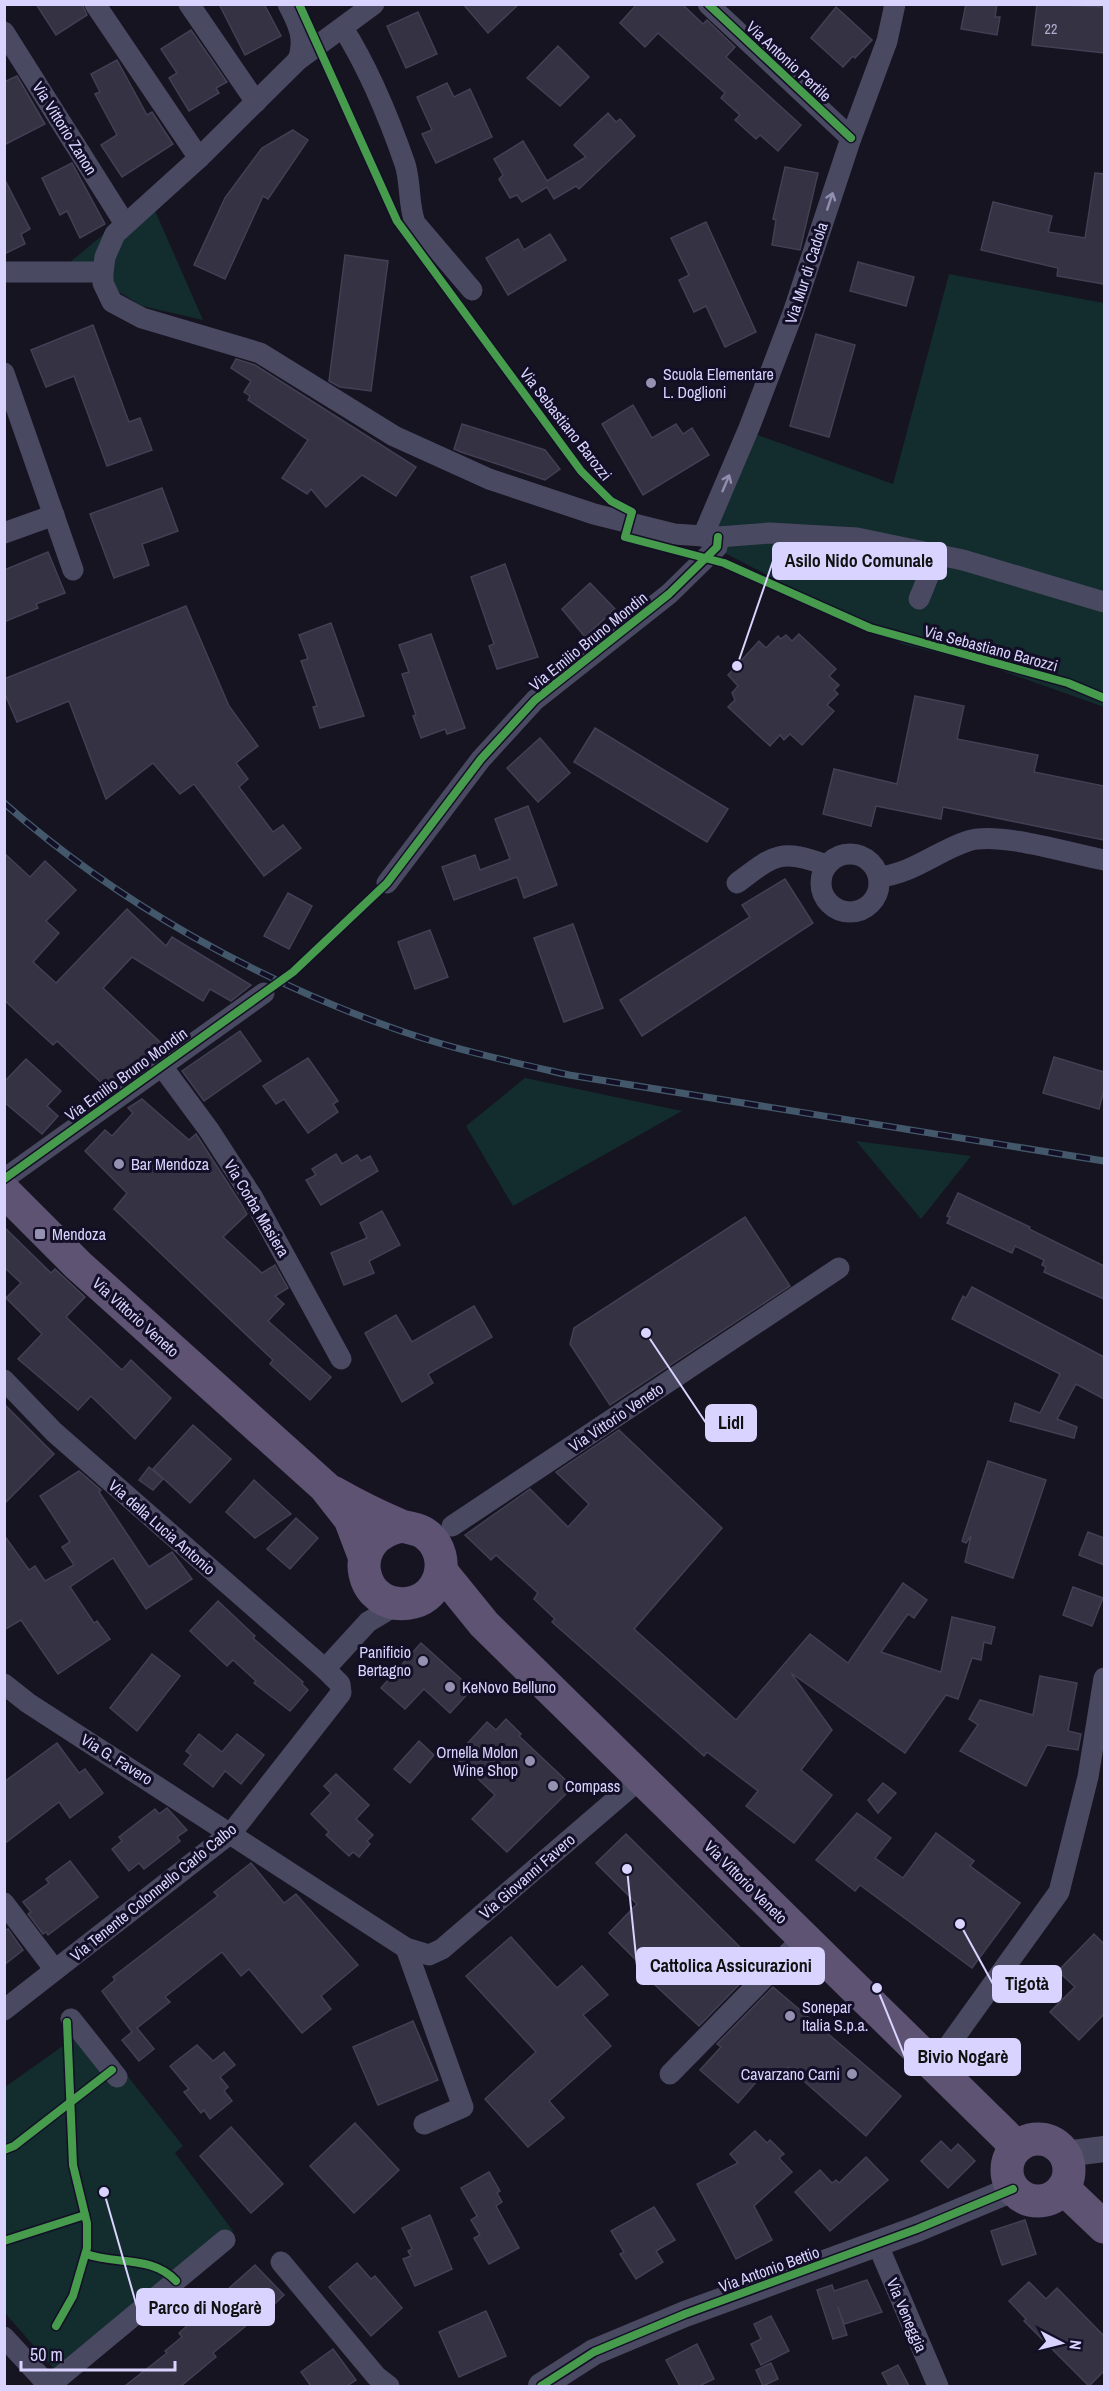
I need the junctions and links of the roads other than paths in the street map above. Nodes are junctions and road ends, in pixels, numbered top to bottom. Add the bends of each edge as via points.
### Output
1 (95, 4) edge
2 (189, 4) edge
3 (288, 4) edge
4 (374, 4) edge
5 (708, 4) edge
6 (895, 4) edge
7 (343, 28) junction
8 (4, 32) edge
9 (298, 60) junction
10 (256, 102) junction
11 (851, 138) junction
12 (199, 158) junction
13 (125, 224) junction
14 (4, 272) edge
15 (103, 272) junction
16 (472, 291) dead end
17 (4, 373) edge
18 (54, 515) junction
19 (4, 533) edge
20 (710, 536) junction
21 (937, 555) junction
22 (73, 570) dead end
23 (919, 599) dead end
24 (1104, 602) edge
25 (1104, 860) edge
26 (826, 865) junction
27 (879, 877) junction
28 (387, 883) dead end
29 (736, 884) dead end
30 (264, 993) dead end
31 (161, 1065) junction
32 (4, 1179) edge
33 (4, 1191) edge
34 (839, 1268) dead end
35 (341, 1359) dead end
36 (4, 1380) edge
37 (325, 1487) junction
38 (402, 1526) junction
39 (452, 1526) dead end
40 (364, 1557) junction
41 (441, 1571) junction
42 (389, 1605) junction
43 (484, 1624) junction
44 (325, 1669) junction
45 (4, 1684) edge
46 (1104, 1689) edge
47 (641, 1778) junction
48 (231, 1832) junction
49 (4, 1904) edge
50 (803, 1938) junction
51 (406, 1948) junction
52 (55, 1970) junction
53 (4, 2010) edge
54 (71, 2019) dead end
55 (934, 2066) junction
56 (670, 2074) dead end
57 (117, 2077) dead end
58 (424, 2124) dead end
59 (1017, 2147) junction
60 (1104, 2149) edge
61 (1065, 2154) junction
62 (1063, 2188) junction
63 (1013, 2190) junction
64 (1104, 2228) edge
65 (225, 2240) dead end
66 (876, 2243) junction
67 (281, 2262) dead end
68 (4, 2337) edge
69 (49, 2386) edge
70 (389, 2386) edge
71 (541, 2386) edge
72 (938, 2386) edge

1 - 12 street
2 - 10 street
3 - 9 street via 301,32
4 - 7 street
5 - 11 street, Via Antonio Pertile
6 - 11 street, Via Mur di Cadola via 887,41
7 - 9 street
7 - 16 street via 362,60 406,166 415,224
8 - 13 street, Via Vittorio Zanon
9 - 10 street
10 - 12 street
20 -> 11 street, Via Mur di Cadola via 793,313
12 - 13 street
13 - 15 street via 109,244
14 - 15 street
15 - 20 street via 107,294 120,308 260,354 394,436 489,479 594,514 674,534
17 - 18 street
18 - 19 street
18 - 22 street
20 - 21 street via 817,534
20 - 28 street, Via Emilio Bruno Mondin via 717,547 669,594 535,700 481,759
21 - 23 street, Via Sebastiano Barozzi
21 - 24 street
25 - 27 street via 981,838 905,871
26 - 27 street via 842,854 852,853 869,860
26 - 27 street via 822,892 827,901 843,912 870,904
26 - 29 street via 804,856 778,856
30 - 31 street, Via Emilio Bruno Mondin
31 - 32 street, Via Emilio Bruno Mondin
31 - 35 street, Via Corba Masiera via 253,1198
33 - 37 main road, Via Vittorio Veneto via 78,1265
34 - 39 street, Via Vittorio Veneto
36 - 44 street, Via della Lucia Antonio via 54,1432
37 - 38 main road, Via Vittorio Veneto
37 - 40 main road, Via Vittorio Veneto via 350,1519
38 - 40 main road via 388,1528 377,1536
38 - 41 main road, Via Vittorio Veneto via 427,1534 441,1557
40 - 42 main road, Via Vittorio Veneto via 366,1581
41 - 42 main road via 437,1584
41 - 43 main road, Via Vittorio Veneto
42 - 43 main road, Via Vittorio Veneto
42 - 44 street
43 - 47 main road, Via Vittorio Veneto
44 - 48 street, Via Tenente Colonnello Carlo Calbo via 340,1684 341,1693
45 - 48 street, Via G. Favero
46 - 55 street via 1088,1777 1059,1892
47 - 50 main road, Via Vittorio Veneto
47 - 51 street, Via Giovanni Favero via 437,1953 420,1954
48 - 51 street, Via Giovanni Favero
48 - 52 street, Via Tenente Colonnello Carlo Calbo
49 - 52 street
50 - 55 main road, Via Vittorio Veneto
50 - 56 street
51 - 58 street via 463,2107
52 - 53 street, Via Tenente Colonnello Carlo Calbo
54 - 57 street
55 - 59 main road, Via Vittorio Veneto
59 - 61 main road via 1029,2140 1042,2139
59 - 63 main road via 1007,2168
60 - 61 street
61 - 62 main road via 1069,2166
62 - 63 main road via 1039,2201
62 - 64 main road
63 - 66 street, Via Antonio Bettio
65 - 69 street
66 - 71 street, Via Antonio Bettio via 594,2352
66 - 72 street, Via Veneggia
67 - 70 street via 364,2362
68 - 69 street

